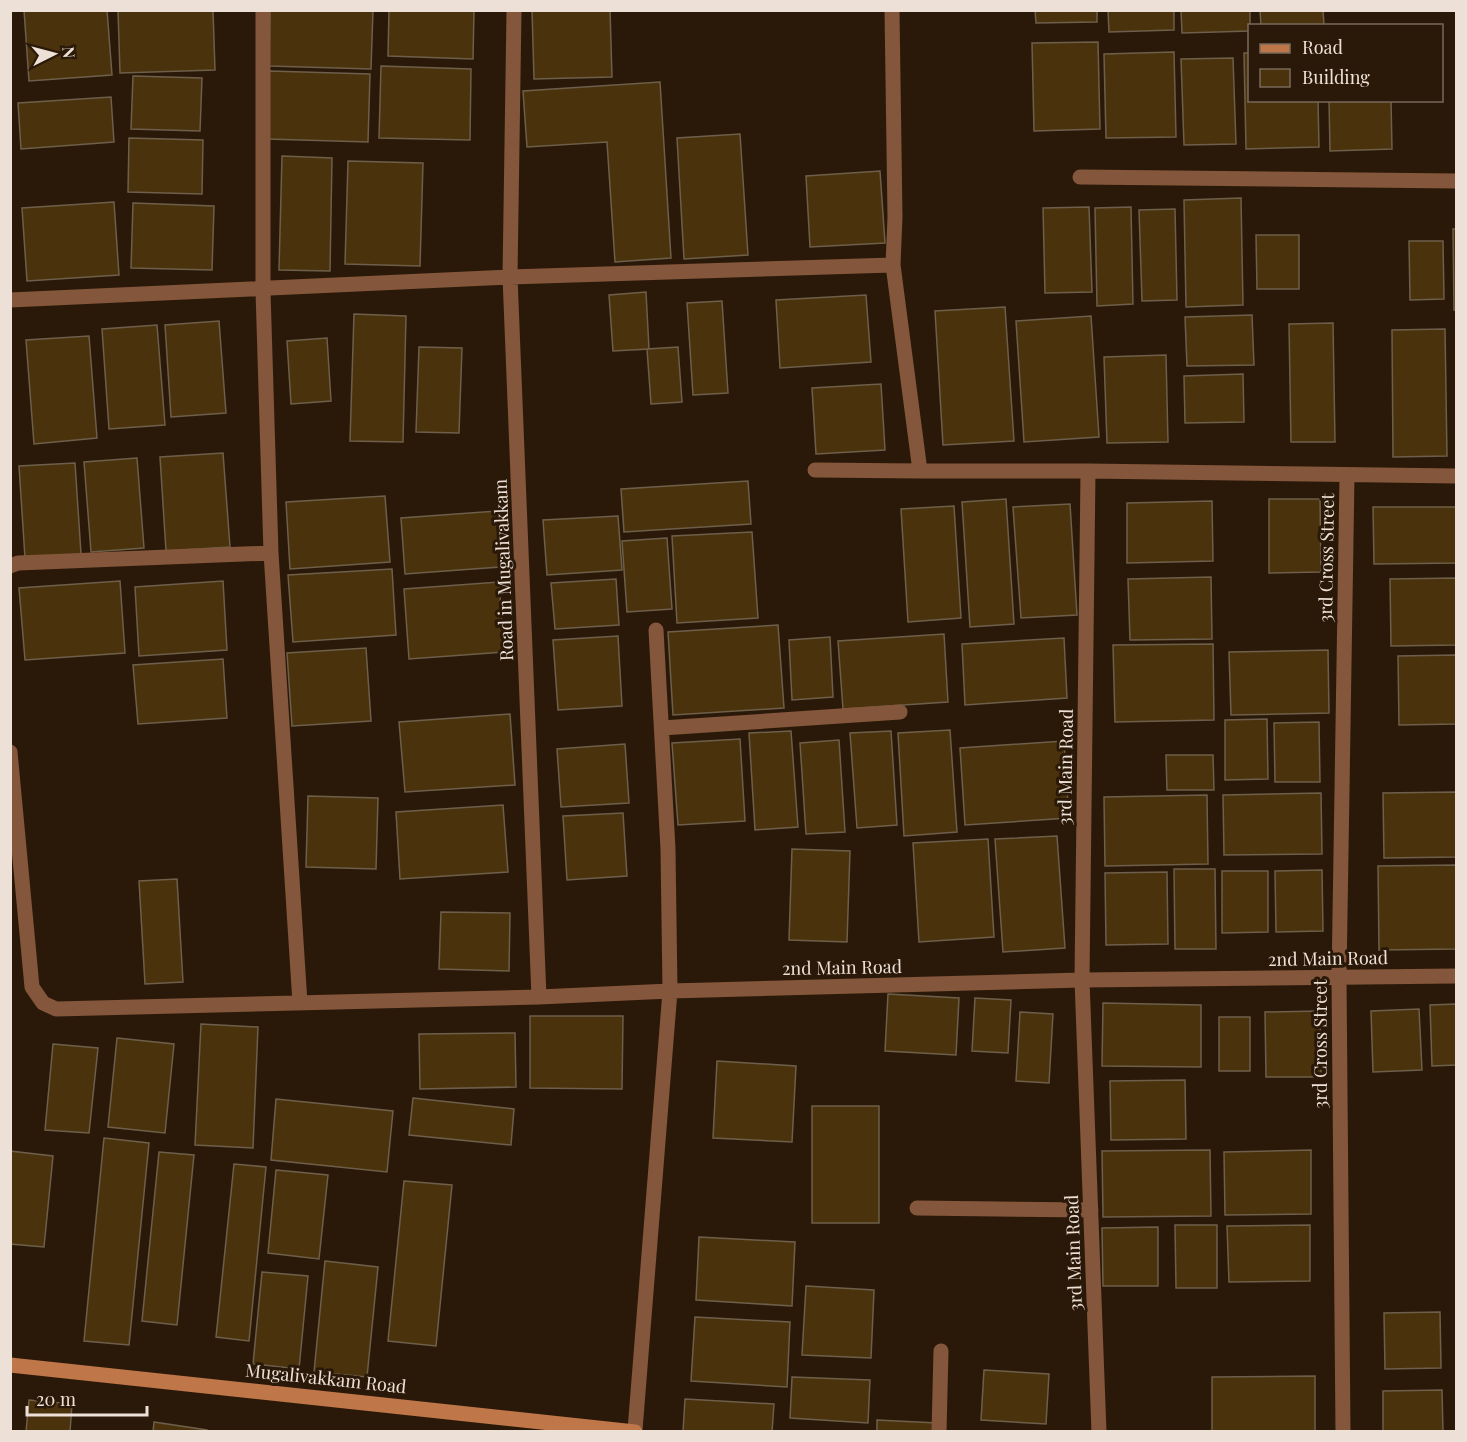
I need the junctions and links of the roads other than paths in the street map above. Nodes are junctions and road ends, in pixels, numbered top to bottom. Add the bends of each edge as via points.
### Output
1 (263, 10) edge
2 (514, 10) edge
3 (892, 10) edge
4 (1080, 177) dead end
5 (1456, 181) edge
6 (893, 265) junction
7 (510, 277) junction
8 (262, 291) junction
9 (10, 300) edge
10 (815, 470) dead end
11 (920, 471) junction
12 (1088, 471) junction
13 (1347, 476) junction
14 (1456, 476) edge
15 (271, 553) junction
16 (10, 566) edge
17 (656, 630) dead end
18 (900, 712) dead end
19 (662, 728) junction
20 (10, 752) edge
21 (1456, 976) edge
22 (1339, 978) junction
23 (1082, 980) junction
24 (670, 991) junction
25 (539, 997) junction
26 (300, 1003) junction
27 (917, 1208) dead end
28 (1092, 1210) junction
29 (941, 1350) dead end
30 (10, 1365) edge
31 (635, 1431) edge
32 (939, 1431) edge
33 (1100, 1431) edge
34 (1343, 1431) edge

1 - 8 street
2 - 7 street, Road in Mugalivakkam
3 - 6 street
4 - 5 street
6 - 7 street
6 - 11 street
7 - 8 street
7 - 25 street, Road in Mugalivakkam
8 - 9 street
8 - 15 street
10 - 11 street
11 - 12 street
12 - 13 street
12 - 23 street, 3rd Main Road
13 - 14 street
13 - 22 street, 3rd Cross Street
15 - 16 street
15 - 26 street
17 - 19 street
18 - 19 street
19 - 24 street
20 - 26 street via 32,987 43,1003 56,1009
21 - 22 street, 2nd Main Road
22 - 23 street, 2nd Main Road
22 - 34 street, 3rd Cross Street
23 - 24 street, 2nd Main Road
23 - 28 street, 3rd Main Road
24 - 25 street
24 - 31 street
25 - 26 street
27 - 28 street
28 - 33 street, 3rd Main Road
29 - 32 street
30 - 31 street, Mugalivakkam Road

